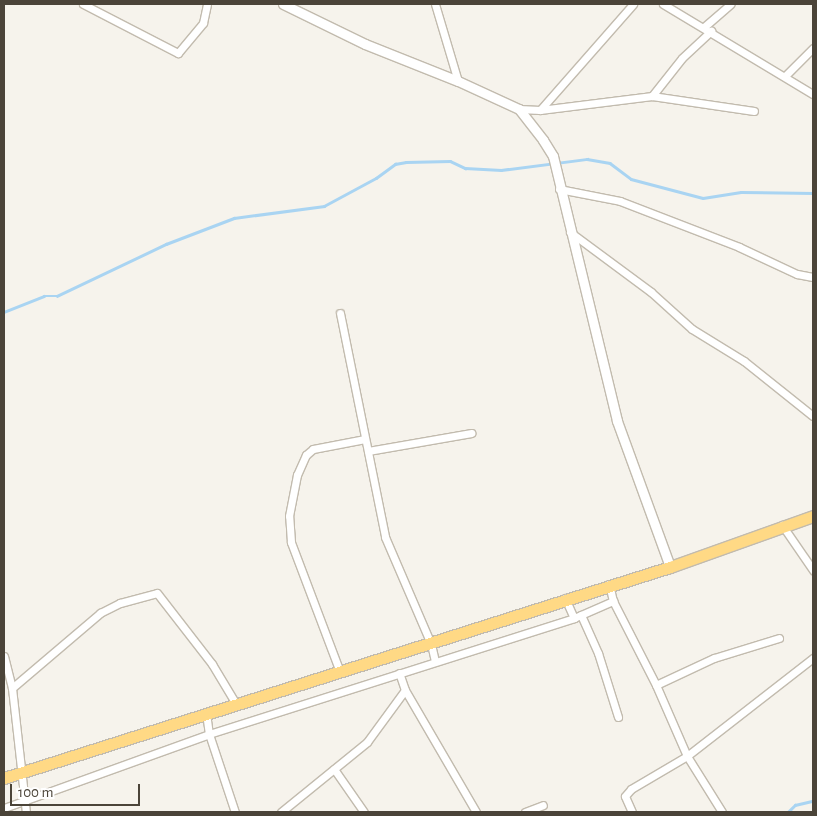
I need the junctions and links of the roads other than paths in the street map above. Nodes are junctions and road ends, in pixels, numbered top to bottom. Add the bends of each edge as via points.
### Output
1 (83, 4) edge
2 (207, 4) edge
3 (283, 4) edge
4 (435, 4) edge
5 (633, 4) edge
6 (663, 4) edge
7 (730, 4) edge
8 (704, 27) junction
9 (711, 31) junction
10 (813, 48) edge
11 (786, 75) junction
12 (458, 81) junction
13 (813, 94) edge
14 (652, 96) junction
15 (519, 110) junction
16 (540, 110) junction
17 (754, 111) dead end
18 (559, 189) junction
19 (570, 232) junction
20 (813, 277) edge
21 (340, 313) dead end
22 (813, 416) edge
23 (470, 433) dead end
24 (365, 439) junction
25 (368, 451) junction
26 (813, 516) edge
27 (782, 525) junction
28 (670, 567) junction
29 (813, 570) edge
30 (609, 584) junction
31 (565, 598) junction
32 (613, 601) junction
33 (578, 616) junction
34 (779, 638) dead end
35 (431, 644) junction
36 (4, 656) edge
37 (813, 658) edge
38 (435, 662) junction
39 (340, 672) junction
40 (400, 673) junction
41 (656, 685) junction
42 (12, 688) junction
43 (405, 690) junction
44 (236, 704) junction
45 (206, 713) junction
46 (618, 717) dead end
47 (209, 734) junction
48 (687, 756) junction
49 (334, 769) junction
50 (23, 772) junction
51 (4, 778) edge
52 (26, 801) junction
53 (543, 806) dead end
54 (4, 808) edge
55 (26, 812) edge
56 (234, 812) edge
57 (281, 812) edge
58 (364, 812) edge
59 (476, 812) edge
60 (526, 812) edge
61 (632, 812) edge
62 (722, 812) edge

1 - 2 street via 178,53 202,23
3 - 12 street via 365,44
4 - 12 street
5 - 16 street
6 - 8 street
7 - 8 street
8 - 9 street
9 - 11 street
9 - 14 street via 682,58
10 - 11 street
11 - 13 street
12 - 15 street
14 - 16 street
14 - 17 street
15 - 16 street
15 - 18 street via 553,156
18 - 19 street
18 - 20 street via 620,201 748,250 797,274
19 - 22 street via 651,292 692,329 744,361
19 - 28 street via 618,421
21 - 24 street
23 - 25 street
24 - 25 street
24 - 39 street via 313,449 306,455 297,474 289,516 291,542
25 - 35 street via 385,537
26 - 27 highway
27 - 28 highway
27 - 29 street
28 - 30 highway
30 - 31 highway
30 - 32 street
31 - 33 street
31 - 35 highway
32 - 33 street
32 - 41 street
33 - 38 street
33 - 46 street via 598,653
34 - 41 street via 714,658
35 - 38 street
35 - 39 highway
36 - 42 street
37 - 48 street
38 - 40 street
39 - 44 highway
40 - 43 street
40 - 47 street
41 - 48 street
42 - 44 street via 100,613 120,603 157,593 212,664
42 - 50 street
43 - 49 street via 367,742
43 - 59 street
44 - 45 highway
45 - 47 street
45 - 50 highway
47 - 52 street
47 - 56 street
48 - 61 street via 630,789 625,796
48 - 62 street
49 - 57 street
49 - 58 street
50 - 51 highway
50 - 52 street
52 - 54 street
52 - 55 street
53 - 60 street

